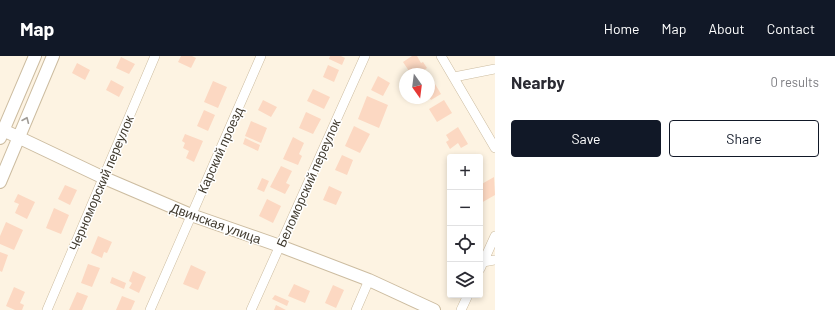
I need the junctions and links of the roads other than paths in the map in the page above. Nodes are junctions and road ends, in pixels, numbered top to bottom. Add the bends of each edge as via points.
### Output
1 (35, 56) edge
2 (53, 56) edge
3 (155, 56) edge
4 (261, 56) edge
5 (365, 56) edge
6 (441, 56) edge
7 (495, 69) edge
8 (454, 77) junction
9 (1, 133) edge
10 (18, 138) junction
11 (495, 148) edge
12 (102, 177) junction
13 (0, 182) edge
14 (191, 215) junction
15 (495, 236) edge
16 (280, 246) junction
17 (495, 260) edge
18 (483, 264) edge
19 (483, 266) edge
20 (369, 280) junction
21 (466, 298) edge
22 (47, 310) edge
23 (150, 310) edge
24 (251, 310) edge
25 (356, 310) edge
26 (434, 310) edge
27 (460, 310) edge

1 - 9 street
10 -> 2 street
3 - 12 street, Черноморский переулок
4 - 14 street, Карский проезд
5 - 16 street, Беломорский переулок
6 - 8 street
7 - 8 street
8 - 11 street
9 - 10 street, Двинская улица
10 - 12 street, Двинская улица
10 - 13 street
12 - 14 street, Двинская улица
12 - 22 street, Черноморский переулок
14 - 16 street, Двинская улица
14 - 23 street, Карский проезд
15 - 18 street
16 - 20 street, Двинская улица
16 - 24 street, Беломорский переулок
17 - 19 street
20 - 25 street
20 - 26 street, Двинская улица
21 - 27 street

